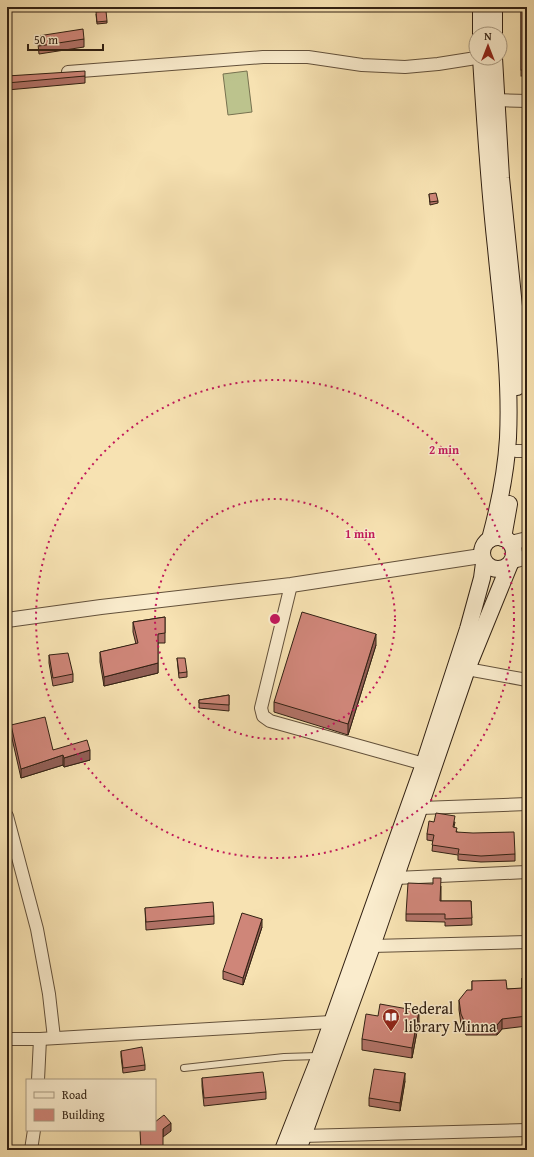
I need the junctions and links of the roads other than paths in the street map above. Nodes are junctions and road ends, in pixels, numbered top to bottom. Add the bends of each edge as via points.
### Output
1 (481, 7) edge
2 (494, 7) edge
3 (481, 26) edge
4 (494, 26) edge
5 (468, 59) edge
6 (482, 66) edge
7 (494, 66) edge
8 (54, 73) edge
9 (496, 100) junction
10 (527, 101) edge
11 (522, 451) edge
12 (527, 539) edge
13 (501, 540) junction
14 (483, 559) junction
15 (516, 561) edge
16 (291, 586) junction
17 (7, 620) edge
18 (467, 669) junction
19 (527, 680) edge
20 (424, 764) junction
21 (527, 804) edge
22 (421, 808) junction
23 (7, 816) edge
24 (12, 852) edge
25 (527, 872) edge
26 (396, 878) junction
27 (527, 942) edge
28 (372, 946) junction
29 (331, 1022) junction
30 (54, 1038) junction
31 (7, 1039) edge
32 (40, 1039) junction
33 (320, 1056) junction
34 (184, 1068) dead end
35 (38, 1079) edge
36 (527, 1130) edge
37 (34, 1131) edge
38 (300, 1143) edge
39 (31, 1150) edge
40 (283, 1150) edge

1 - 3 main road
2 - 4 main road
5 - 8 street via 405,67 362,65 308,57 263,57
6 - 13 main road via 489,179 507,359 508,439 496,519
7 - 9 main road
9 - 10 street
9 - 11 main road via 519,356 516,392
11 - 13 main road
12 - 13 street
13 - 14 main road via 485,543 482,549
13 - 15 main road via 514,548
14 - 15 main road via 493,569 504,569
14 - 16 street
14 - 20 main road via 482,578 468,630
15 - 18 main road
16 - 17 street
16 - 20 street via 261,708 263,716 270,721
18 - 19 street
18 - 22 main road
20 - 29 main road
21 - 22 street
22 - 26 main road
23 - 24 street
24 - 30 street via 37,930
25 - 26 street
26 - 28 main road
27 - 28 street
28 - 38 main road
29 - 30 street
29 - 33 main road
30 - 32 street
31 - 32 street
32 - 35 street
33 - 34 lane via 284,1057
33 - 40 main road
36 - 38 street
37 - 39 street

